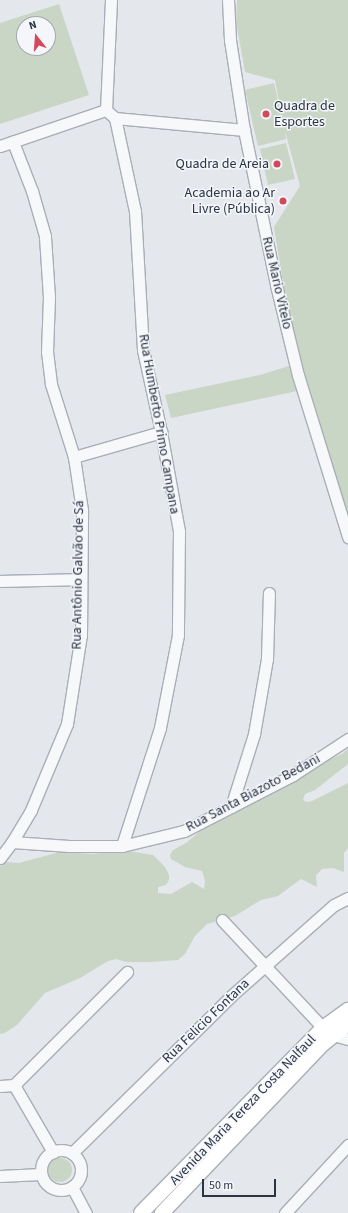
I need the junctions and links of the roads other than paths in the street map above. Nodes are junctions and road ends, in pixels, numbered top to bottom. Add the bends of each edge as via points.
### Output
1 (112, 0) edge
2 (228, 0) edge
3 (106, 110) junction
4 (115, 118) junction
5 (244, 130) junction
6 (13, 142) junction
7 (0, 146) edge
8 (161, 432) junction
9 (74, 457) junction
10 (348, 537) edge
11 (80, 579) junction
12 (0, 581) edge
13 (269, 593) dead end
14 (348, 739) edge
15 (231, 807) junction
16 (12, 842) junction
17 (122, 846) junction
18 (0, 858) edge
19 (348, 898) edge
20 (222, 920) dead end
21 (264, 966) junction
22 (127, 972) dead end
23 (348, 1010) edge
24 (348, 1024) edge
25 (328, 1032) junction
26 (348, 1039) edge
27 (14, 1085) junction
28 (0, 1086) edge
29 (348, 1144) edge
30 (53, 1152) junction
31 (72, 1153) junction
32 (41, 1174) junction
33 (0, 1176) edge
34 (72, 1187) junction
35 (157, 1210) edge
36 (86, 1213) edge
37 (141, 1213) edge
38 (284, 1213) edge

1 - 3 street
2 - 5 street, Rua Mario Vitelo via 230,40
3 - 4 street
3 - 6 street
4 - 5 street
4 - 8 street, Rua Humberto Primo Campana via 135,212 142,350
5 - 10 street, Rua Mario Vitelo via 276,285 298,375
6 - 7 street
6 - 9 street, Rua Antônio Galvão de Sá via 32,191 45,236 49,297 47,352 51,384
8 - 9 street
8 - 17 street, Rua Humberto Primo Campana via 179,531 178,635 160,728
9 - 11 street, Rua Antônio Galvão de Sá via 82,510
11 - 12 street
11 - 16 street, Rua Antônio Galvão de Sá via 81,635 67,724 31,810
13 - 15 street via 267,659 254,734
14 - 15 street, Rua Santa Biazoto Bedani via 293,775
15 - 17 street, Rua Santa Biazoto Bedani via 184,831
16 - 17 street, Rua Santa Biazoto Bedani
16 - 18 street, Rua Antônio Galvão de Sá
19 - 21 street, Rua Felicio Fontana via 334,906
20 - 21 street
21 - 25 street
21 - 31 street, Rua Felicio Fontana
22 - 27 street
23 - 25 main road, Avenida Maria Tereza Costa Nalfaul
24 - 25 main road
25 - 26 street
25 - 35 main road
27 - 28 street
27 - 30 street
29 - 38 street
30 - 31 street via 59,1150
30 - 32 street via 43,1160
31 - 34 street via 81,1170 77,1183
32 - 33 street
32 - 34 street via 52,1189
34 - 36 street
35 - 37 main road

